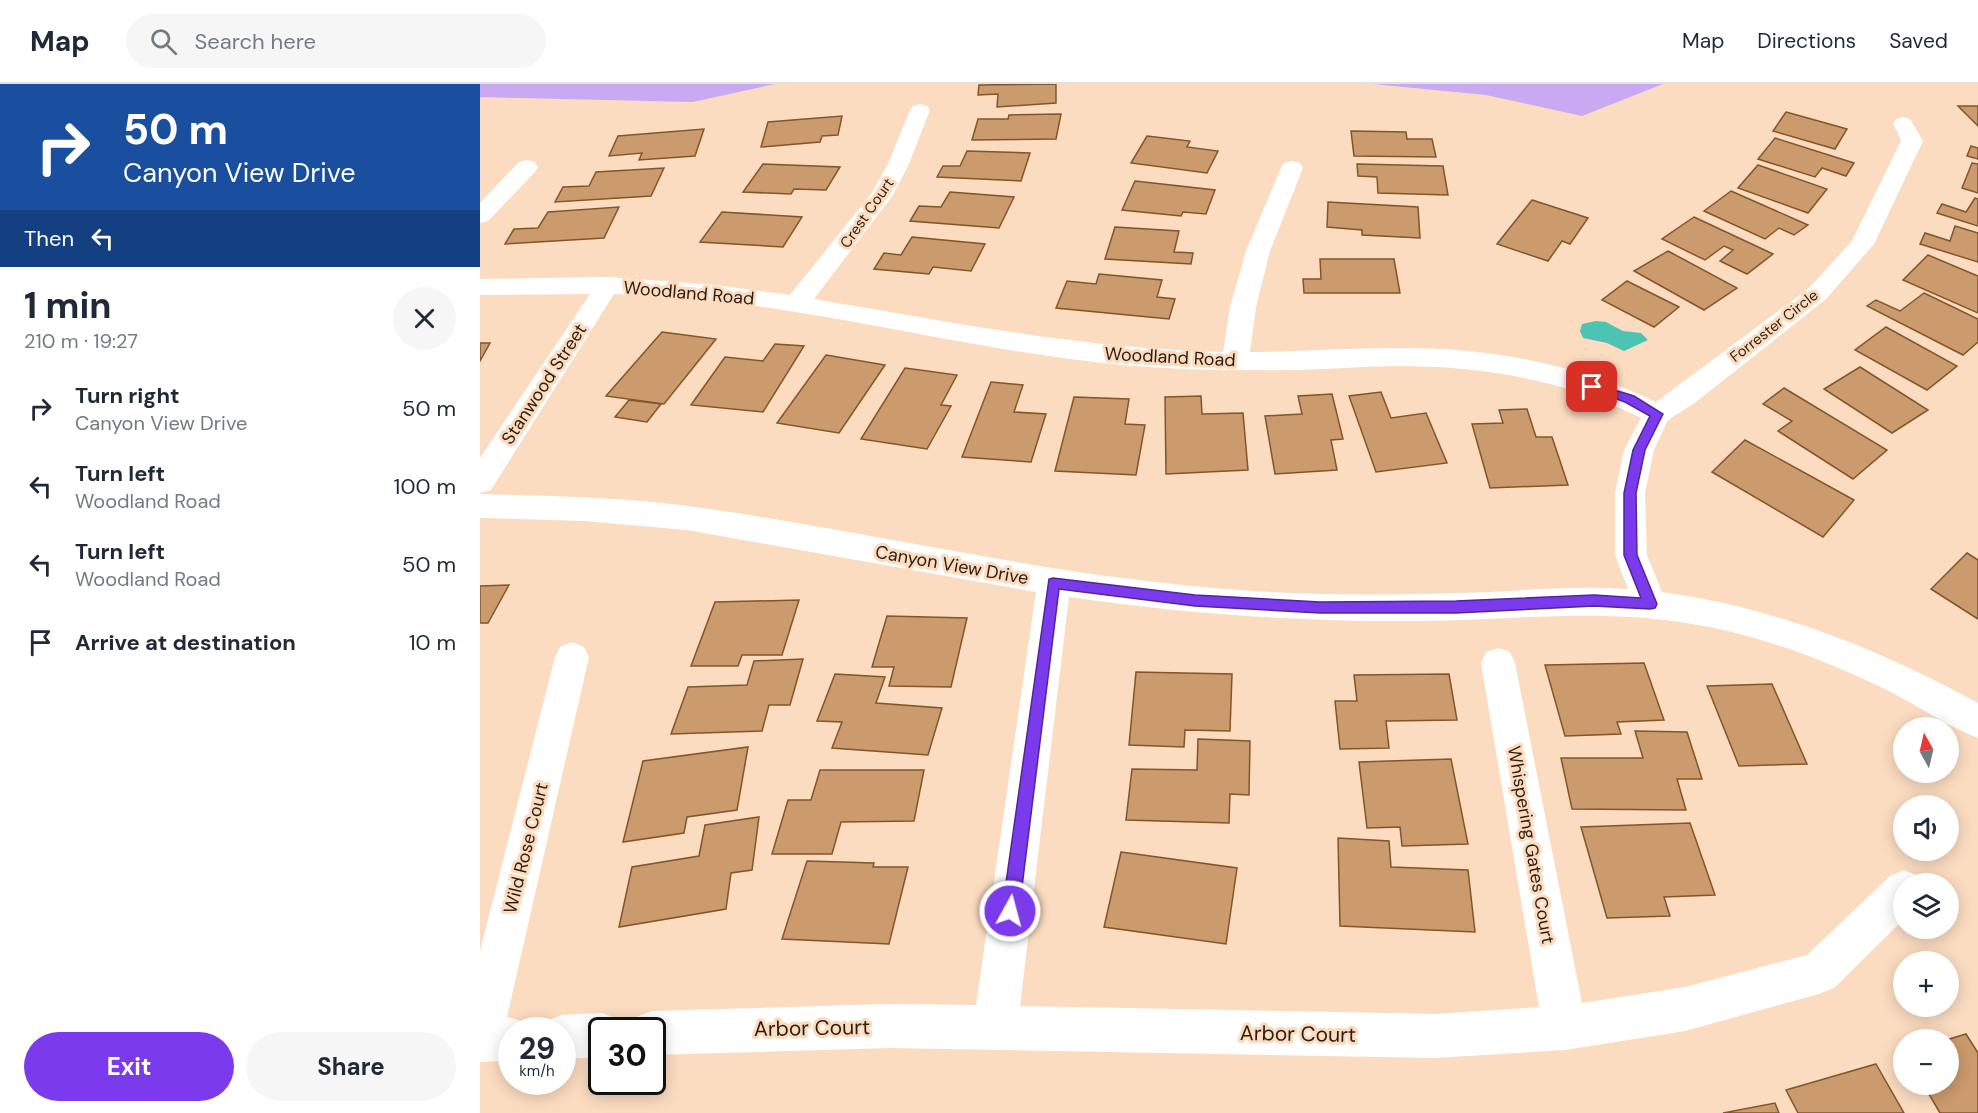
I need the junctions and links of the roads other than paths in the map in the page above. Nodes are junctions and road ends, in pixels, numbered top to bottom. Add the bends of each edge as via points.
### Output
1 (920, 110) dead end
2 (1903, 123) dead end
3 (527, 167) dead end
4 (1292, 168) dead end
5 (480, 216) edge
6 (608, 285) junction
7 (480, 287) edge
8 (796, 305) junction
9 (1235, 362) junction
10 (1657, 414) junction
11 (480, 482) edge
12 (480, 506) edge
13 (1053, 583) junction
14 (1650, 604) junction
15 (572, 657) dead end
16 (1498, 663) dead end
17 (1978, 722) edge
18 (1893, 900) edge
19 (995, 1028) junction
20 (1565, 1028) junction
21 (666, 1033) edge
22 (498, 1039) edge
23 (480, 1040) edge

1 - 8 street, Crest Court via 902,159 882,194
2 - 10 street, Forrester Circle via 1912,141 1862,244 1817,294
3 - 5 street
4 - 9 street via 1258,251 1243,307
6 - 7 street, Woodland Road
6 - 8 street, Woodland Road via 677,289
6 - 11 street, Stanwood Street
8 - 9 street, Woodland Road via 1028,345 1122,356
9 - 10 street, Woodland Road via 1465,359 1520,367 1574,381 1629,399
10 - 14 street via 1639,450 1630,493 1631,555
12 - 13 street, Canyon View Drive via 570,508 685,518
13 - 14 street, Canyon View Drive via 1195,600 1320,608 1594,600
13 - 19 street
14 - 17 street, Canyon View Drive via 1715,614 1785,632 1860,661
15 - 23 street, Wild Rose Court
16 - 20 street, Whispering Gates Court
18 - 20 street, Arbor Court via 1819,973 1684,1009
19 - 20 street, Arbor Court via 1435,1036
19 - 21 street, Arbor Court via 890,1026
22 - 23 street

